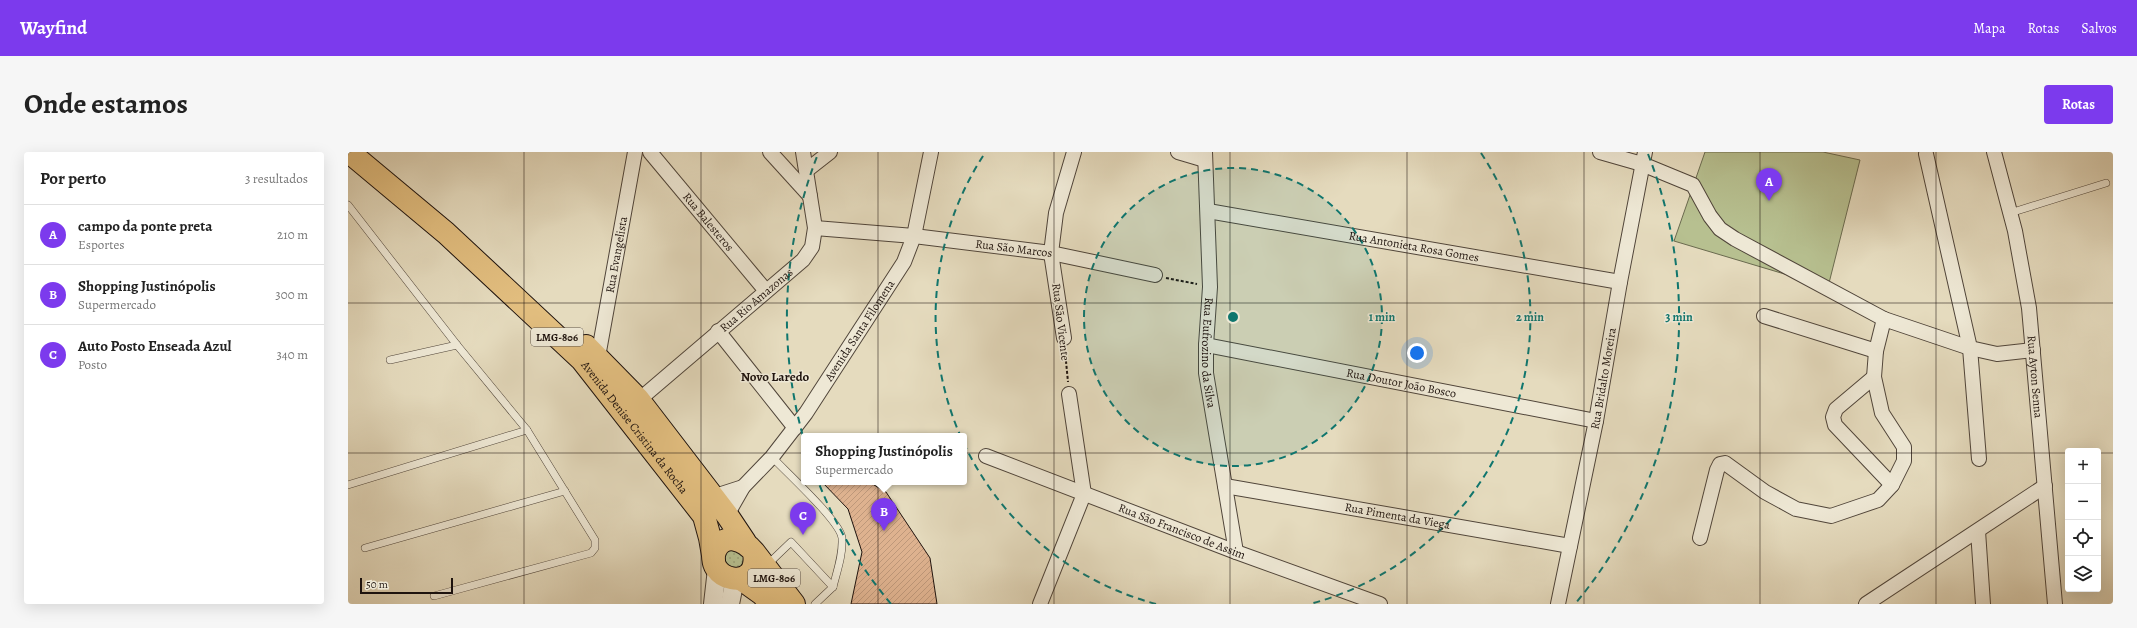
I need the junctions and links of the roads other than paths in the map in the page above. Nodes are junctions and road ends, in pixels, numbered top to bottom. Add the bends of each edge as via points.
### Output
1 (636, 152) edge
2 (650, 152) edge
3 (770, 152) edge
4 (803, 152) edge
5 (830, 152) edge
6 (930, 152) edge
7 (1074, 152) edge
8 (1178, 152) edge
9 (1600, 152) edge
10 (1994, 152) edge
11 (356, 153) edge
12 (1926, 154) dead end
13 (1205, 156) edge
14 (1644, 158) edge
15 (806, 170) junction
16 (2106, 183) dead end
17 (810, 196) junction
18 (348, 205) edge
19 (1208, 211) junction
20 (2010, 213) junction
21 (815, 228) junction
22 (914, 236) junction
23 (1052, 253) junction
24 (1155, 275) road end
25 (1620, 282) junction
26 (766, 291) junction
27 (1764, 316) dead end
28 (1884, 319) junction
29 (718, 331) junction
30 (1064, 338) road end
31 (457, 345) junction
32 (1206, 345) junction
33 (1970, 348) junction
34 (2033, 350) junction
35 (1876, 351) junction
36 (598, 357) junction
37 (390, 360) dead end
38 (1874, 377) junction
39 (1069, 394) road end
40 (632, 406) junction
41 (1596, 421) junction
42 (795, 428) junction
43 (527, 430) junction
44 (986, 456) dead end
45 (772, 457) junction
46 (1979, 459) dead end
47 (348, 485) edge
48 (1892, 485) junction
49 (1225, 486) junction
50 (2045, 486) junction
51 (743, 487) junction
52 (565, 491) junction
53 (1084, 494) junction
54 (712, 497) junction
55 (727, 514) junction
56 (1978, 531) junction
57 (1700, 538) dead end
58 (1570, 546) junction
59 (365, 548) dead end
60 (1236, 552) junction
61 (755, 554) junction
62 (727, 572) junction
63 (833, 587) junction
64 (434, 596) dead end
65 (713, 604) edge
66 (730, 604) edge
67 (771, 604) edge
68 (794, 604) edge
69 (815, 604) edge
70 (1040, 604) edge
71 (1380, 604) edge
72 (1558, 604) edge
73 (1866, 604) edge
74 (1983, 604) edge
75 (2055, 604) edge

1 - 36 street, Rua Evangelista
2 - 26 street, Rua Balesteros
3 - 17 street
4 - 15 street, Rua Rio Amazonas
5 - 15 street
6 - 22 street, Avenida Santa Filomena
7 - 23 street, Rua São Vicente via 1056,213
8 - 13 street
9 - 14 street
10 - 20 street, Rua Ayton Senna
11 - 36 highway, Avenida Denise Cristina da Rocha / LMG-806 via 453,223
11 - 40 highway, Avenida Denise Cristina da Rocha / LMG-806
12 - 33 street
13 - 19 street, Rua Eufrozino da Silva
14 - 25 street, Rua Bridalto Moreira
14 - 28 street via 1693,185 1720,229
15 - 17 street, Rua Rio Amazonas
16 - 20 lane
17 - 21 street, Rua Rio Amazonas
18 - 31 lane
19 - 25 street, Rua Antonieta Rosa Gomes
19 - 32 street, Rua Eufrozino da Silva via 1210,287
20 - 34 street, Rua Ayton Senna via 2029,308
21 - 22 street, Rua São Marcos
21 - 26 street, Rua Rio Amazonas via 812,247 803,260
22 - 23 street, Rua São Marcos
22 - 42 street, Avenida Santa Filomena via 904,262
23 - 24 street, Rua São Marcos
23 - 30 street, Rua São Vicente
25 - 41 street, Rua Bridalto Moreira
26 - 29 street, Rua Rio Amazonas
27 - 35 street
28 - 33 street
28 - 35 street
29 - 40 street, Rua Rio Amazonas
29 - 42 street
31 - 37 lane
31 - 43 lane
32 - 41 street, Rua Doutor João Bosco
32 - 49 street, Rua Eufrozino da Silva via 1206,373
33 - 34 street via 1997,354
33 - 46 street
34 - 50 street, Rua Ayton Senna
35 - 38 street
36 - 40 highway, Avenida Denise Cristina da Rocha / LMG-806
38 - 48 street via 1882,413 1904,447 1904,461
38 - 48 street via 1836,410 1833,417 1835,425
39 - 53 street
40 - 54 highway, Avenida Denise Cristina da Rocha / LMG-806
40 - 62 highway, Avenida Denise Cristina da Rocha / LMG-806 via 704,516 710,538
41 - 58 street, Rua Bridalto Moreira
42 - 45 street, Avenida Santa Filomena
43 - 47 lane
43 - 52 lane
44 - 53 street, Rua São Francisco de Assim
45 - 51 street, Avenida Santa Filomena
45 - 63 lane via 834,522 842,537 842,552
48 - 57 street via 1878,500 1831,516 1796,509 1765,492 1725,463 1720,464
49 - 58 street, Rua Pimenta da Viega
49 - 60 street, Rua Eufrozino da Silva
50 - 56 street
50 - 75 street, Rua Ayton Senna
51 - 54 street, Avenida Santa Filomena
51 - 55 street, Avenida Santa Filomena
52 - 59 lane
52 - 64 lane via 595,540 595,548 591,553
53 - 60 street, Rua São Francisco de Assim
53 - 70 street
54 - 55 highway, Avenida Denise Cristina da Rocha / LMG-806
55 - 61 highway, Avenida Denise Cristina da Rocha / LMG-806
56 - 73 street
56 - 74 street
58 - 72 street, Rua Bridalto Moreira
60 - 71 street, Rua São Francisco de Assim
61 - 62 highway, LMG-806 via 751,571
61 - 62 highway via 739,540 726,540 716,548
61 - 63 lane via 791,542
61 - 68 highway, Avenida Denise Cristina da Rocha / LMG-806
62 - 65 street
62 - 66 street
62 - 67 highway, LMG-806 via 762,594
63 - 69 lane

